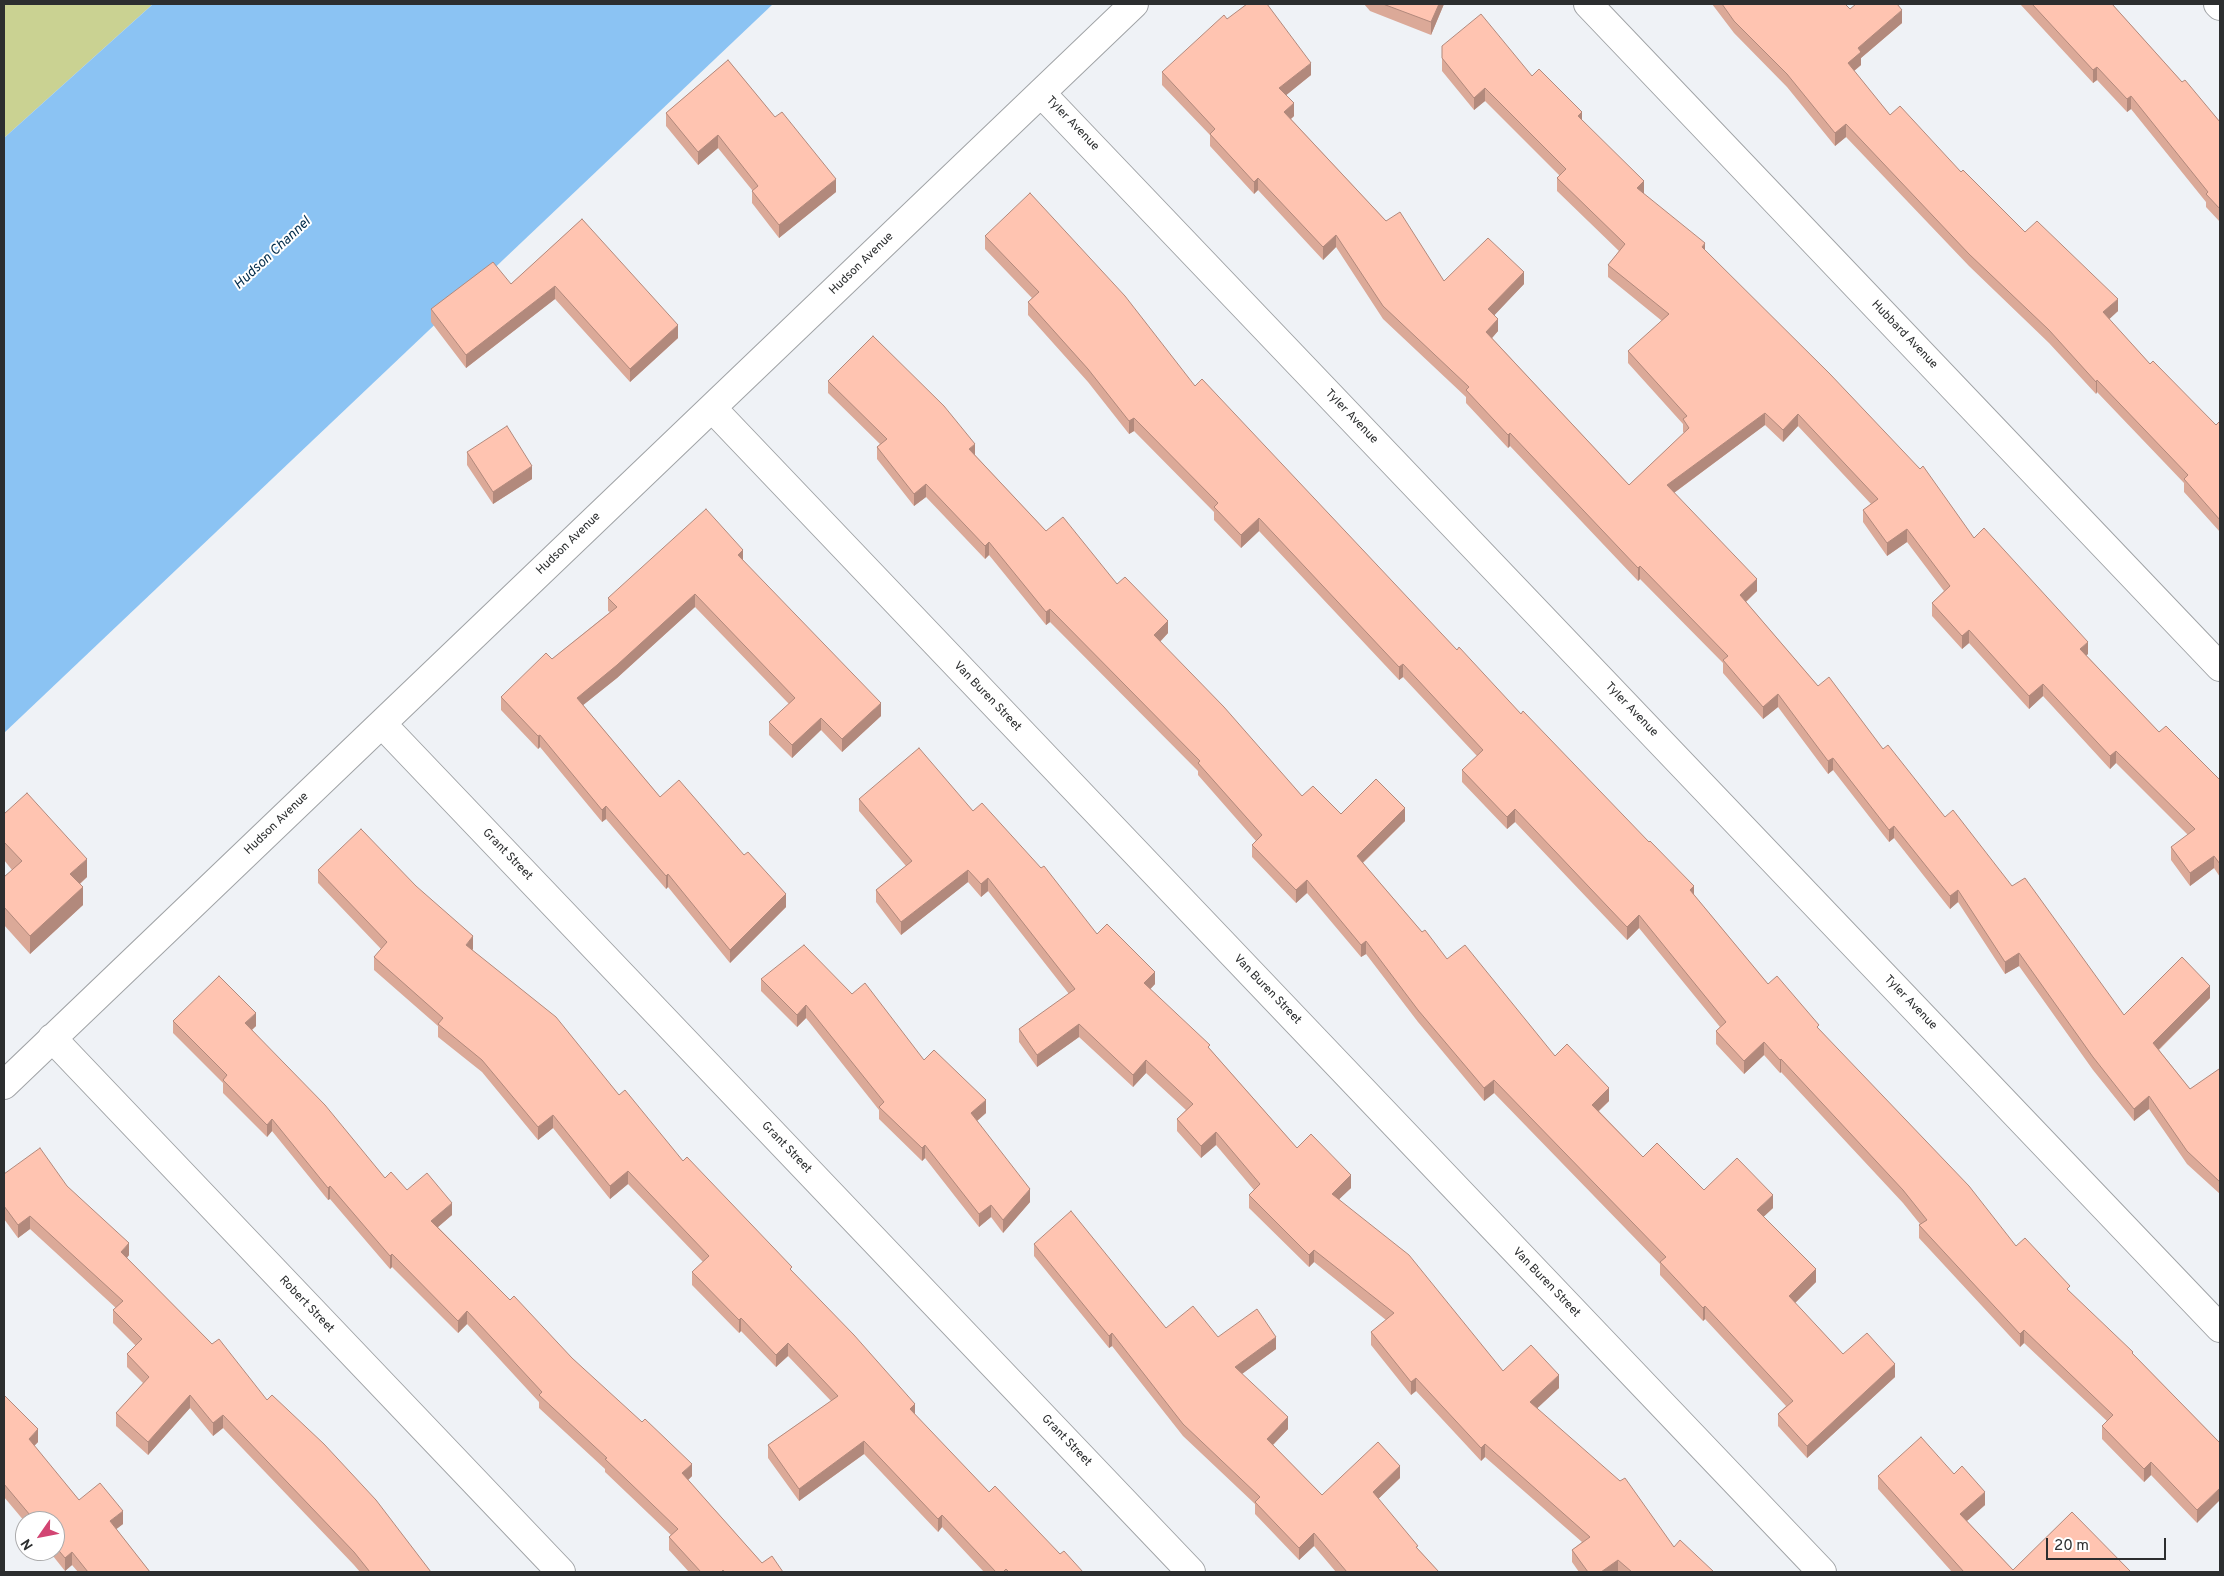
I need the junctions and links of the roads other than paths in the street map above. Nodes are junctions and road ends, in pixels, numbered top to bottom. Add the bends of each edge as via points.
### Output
1 (1134, 4) edge
2 (1588, 4) edge
3 (1042, 92) junction
4 (712, 408) junction
5 (2220, 667) edge
6 (382, 724) junction
7 (52, 1038) junction
8 (4, 1085) edge
9 (2220, 1328) edge
10 (561, 1572) edge
11 (1191, 1572) edge
12 (1822, 1572) edge

1 - 3 street, Hudson Avenue
2 - 5 street, Hubbard Avenue
3 - 4 street, Hudson Avenue
3 - 9 street, Tyler Avenue
4 - 6 street, Hudson Avenue
4 - 12 street, Van Buren Street
6 - 7 street, Hudson Avenue
6 - 11 street, Grant Street
7 - 8 street, Hudson Avenue
7 - 10 street, Robert Street

